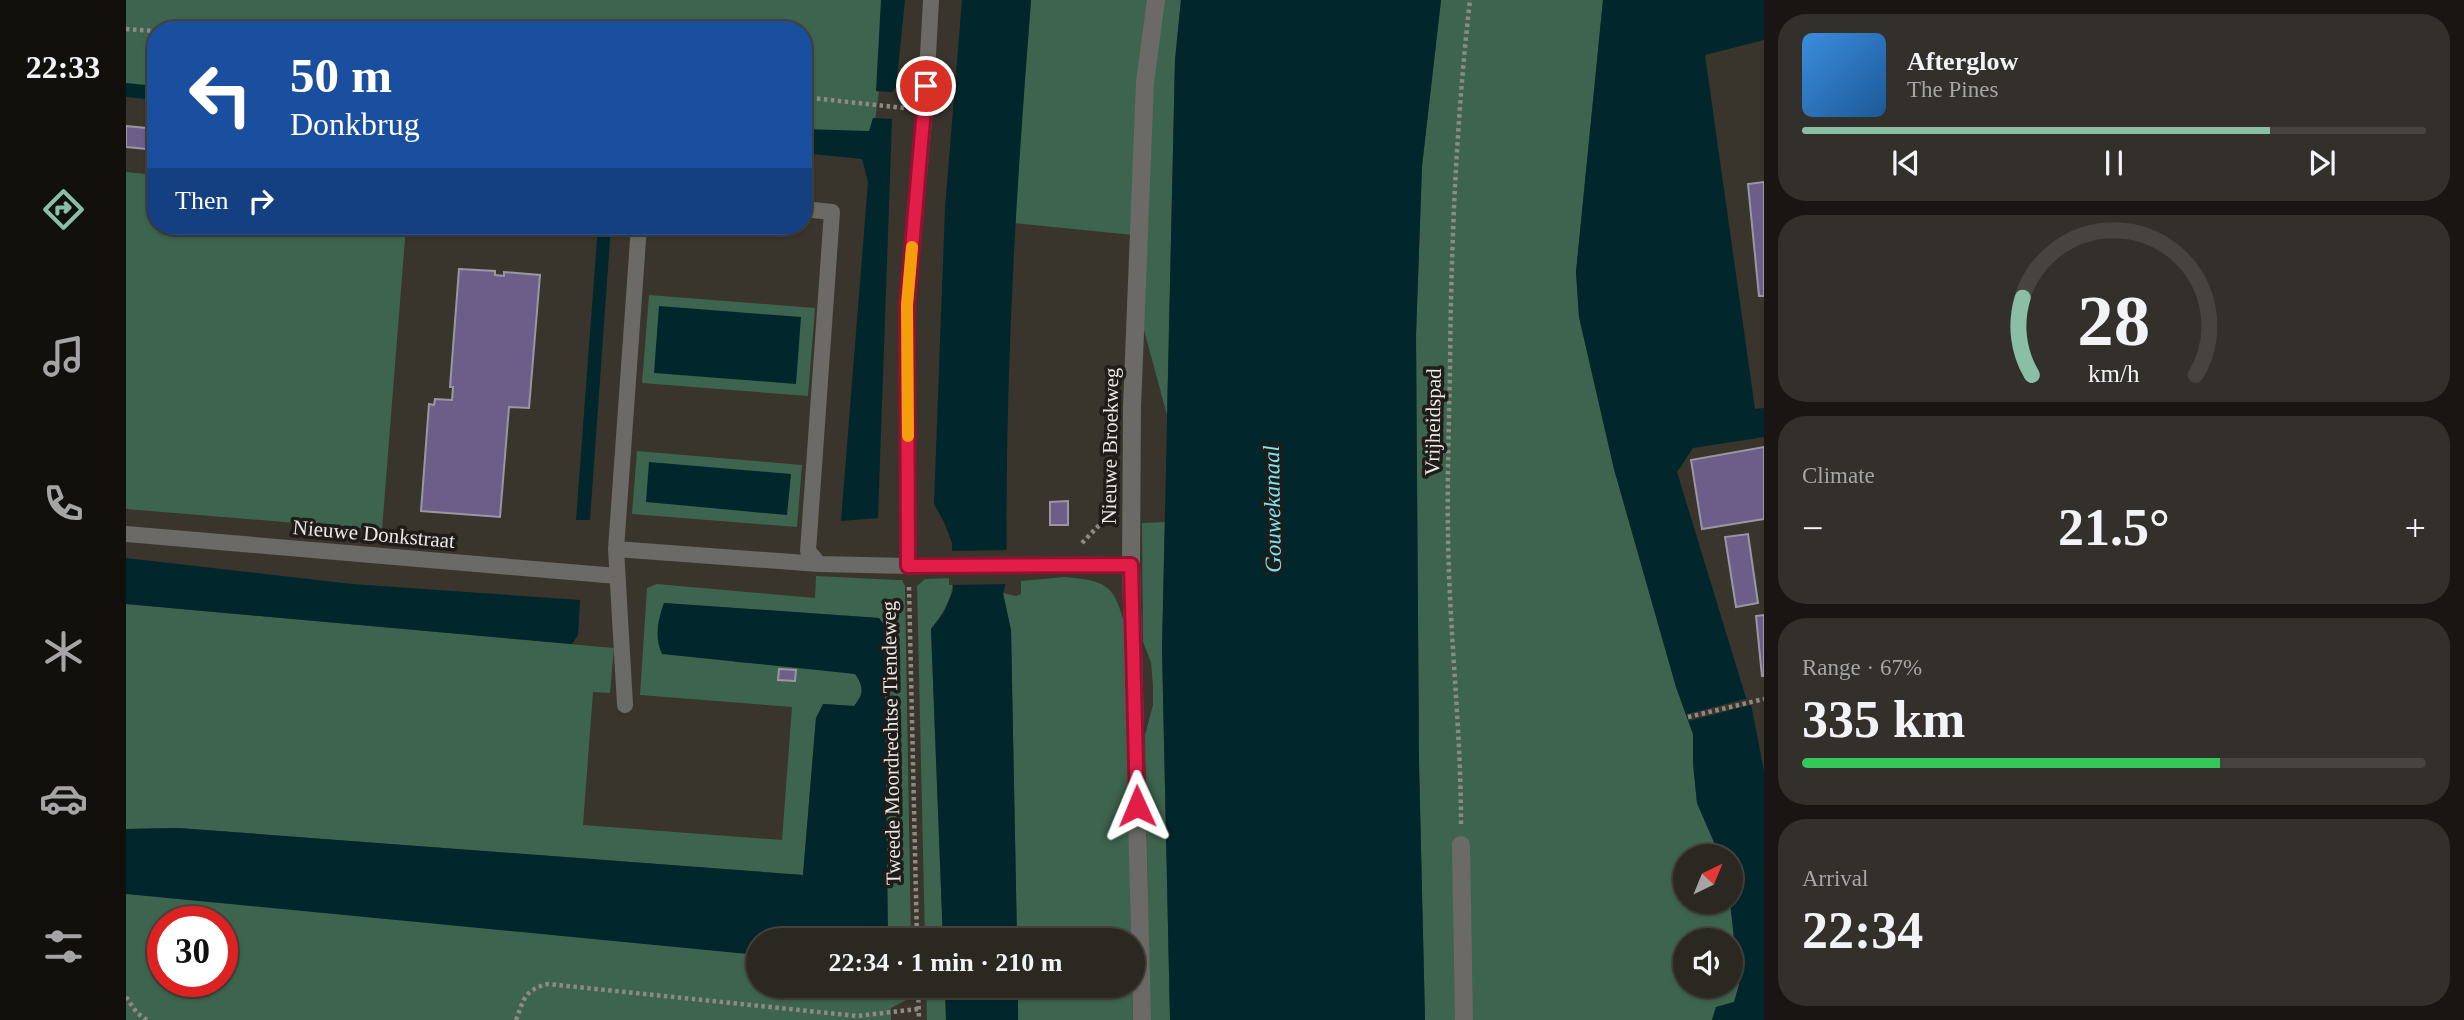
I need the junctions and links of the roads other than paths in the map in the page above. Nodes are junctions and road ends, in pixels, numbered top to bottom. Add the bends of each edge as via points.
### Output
1 (931, 0) edge
2 (1156, 0) edge
3 (812, 210) edge
4 (638, 235) edge
5 (126, 534) edge
6 (616, 549) junction
7 (819, 564) junction
8 (1131, 565) junction
9 (908, 566) junction
10 (617, 576) junction
11 (625, 705) dead end
12 (1461, 845) road end
13 (1142, 1020) edge
14 (1464, 1020) edge

1 - 9 lane via 907,305
2 - 8 street, Nieuwe Broekweg via 1145,82 1132,407
3 - 7 lane via 832,212 808,551
4 - 6 lane
5 - 10 lane, Nieuwe Donkstraat
6 - 7 lane
6 - 10 lane
7 - 9 lane
8 - 9 lane
8 - 13 street, Nieuwe Broekweg
10 - 11 lane
12 - 14 street

